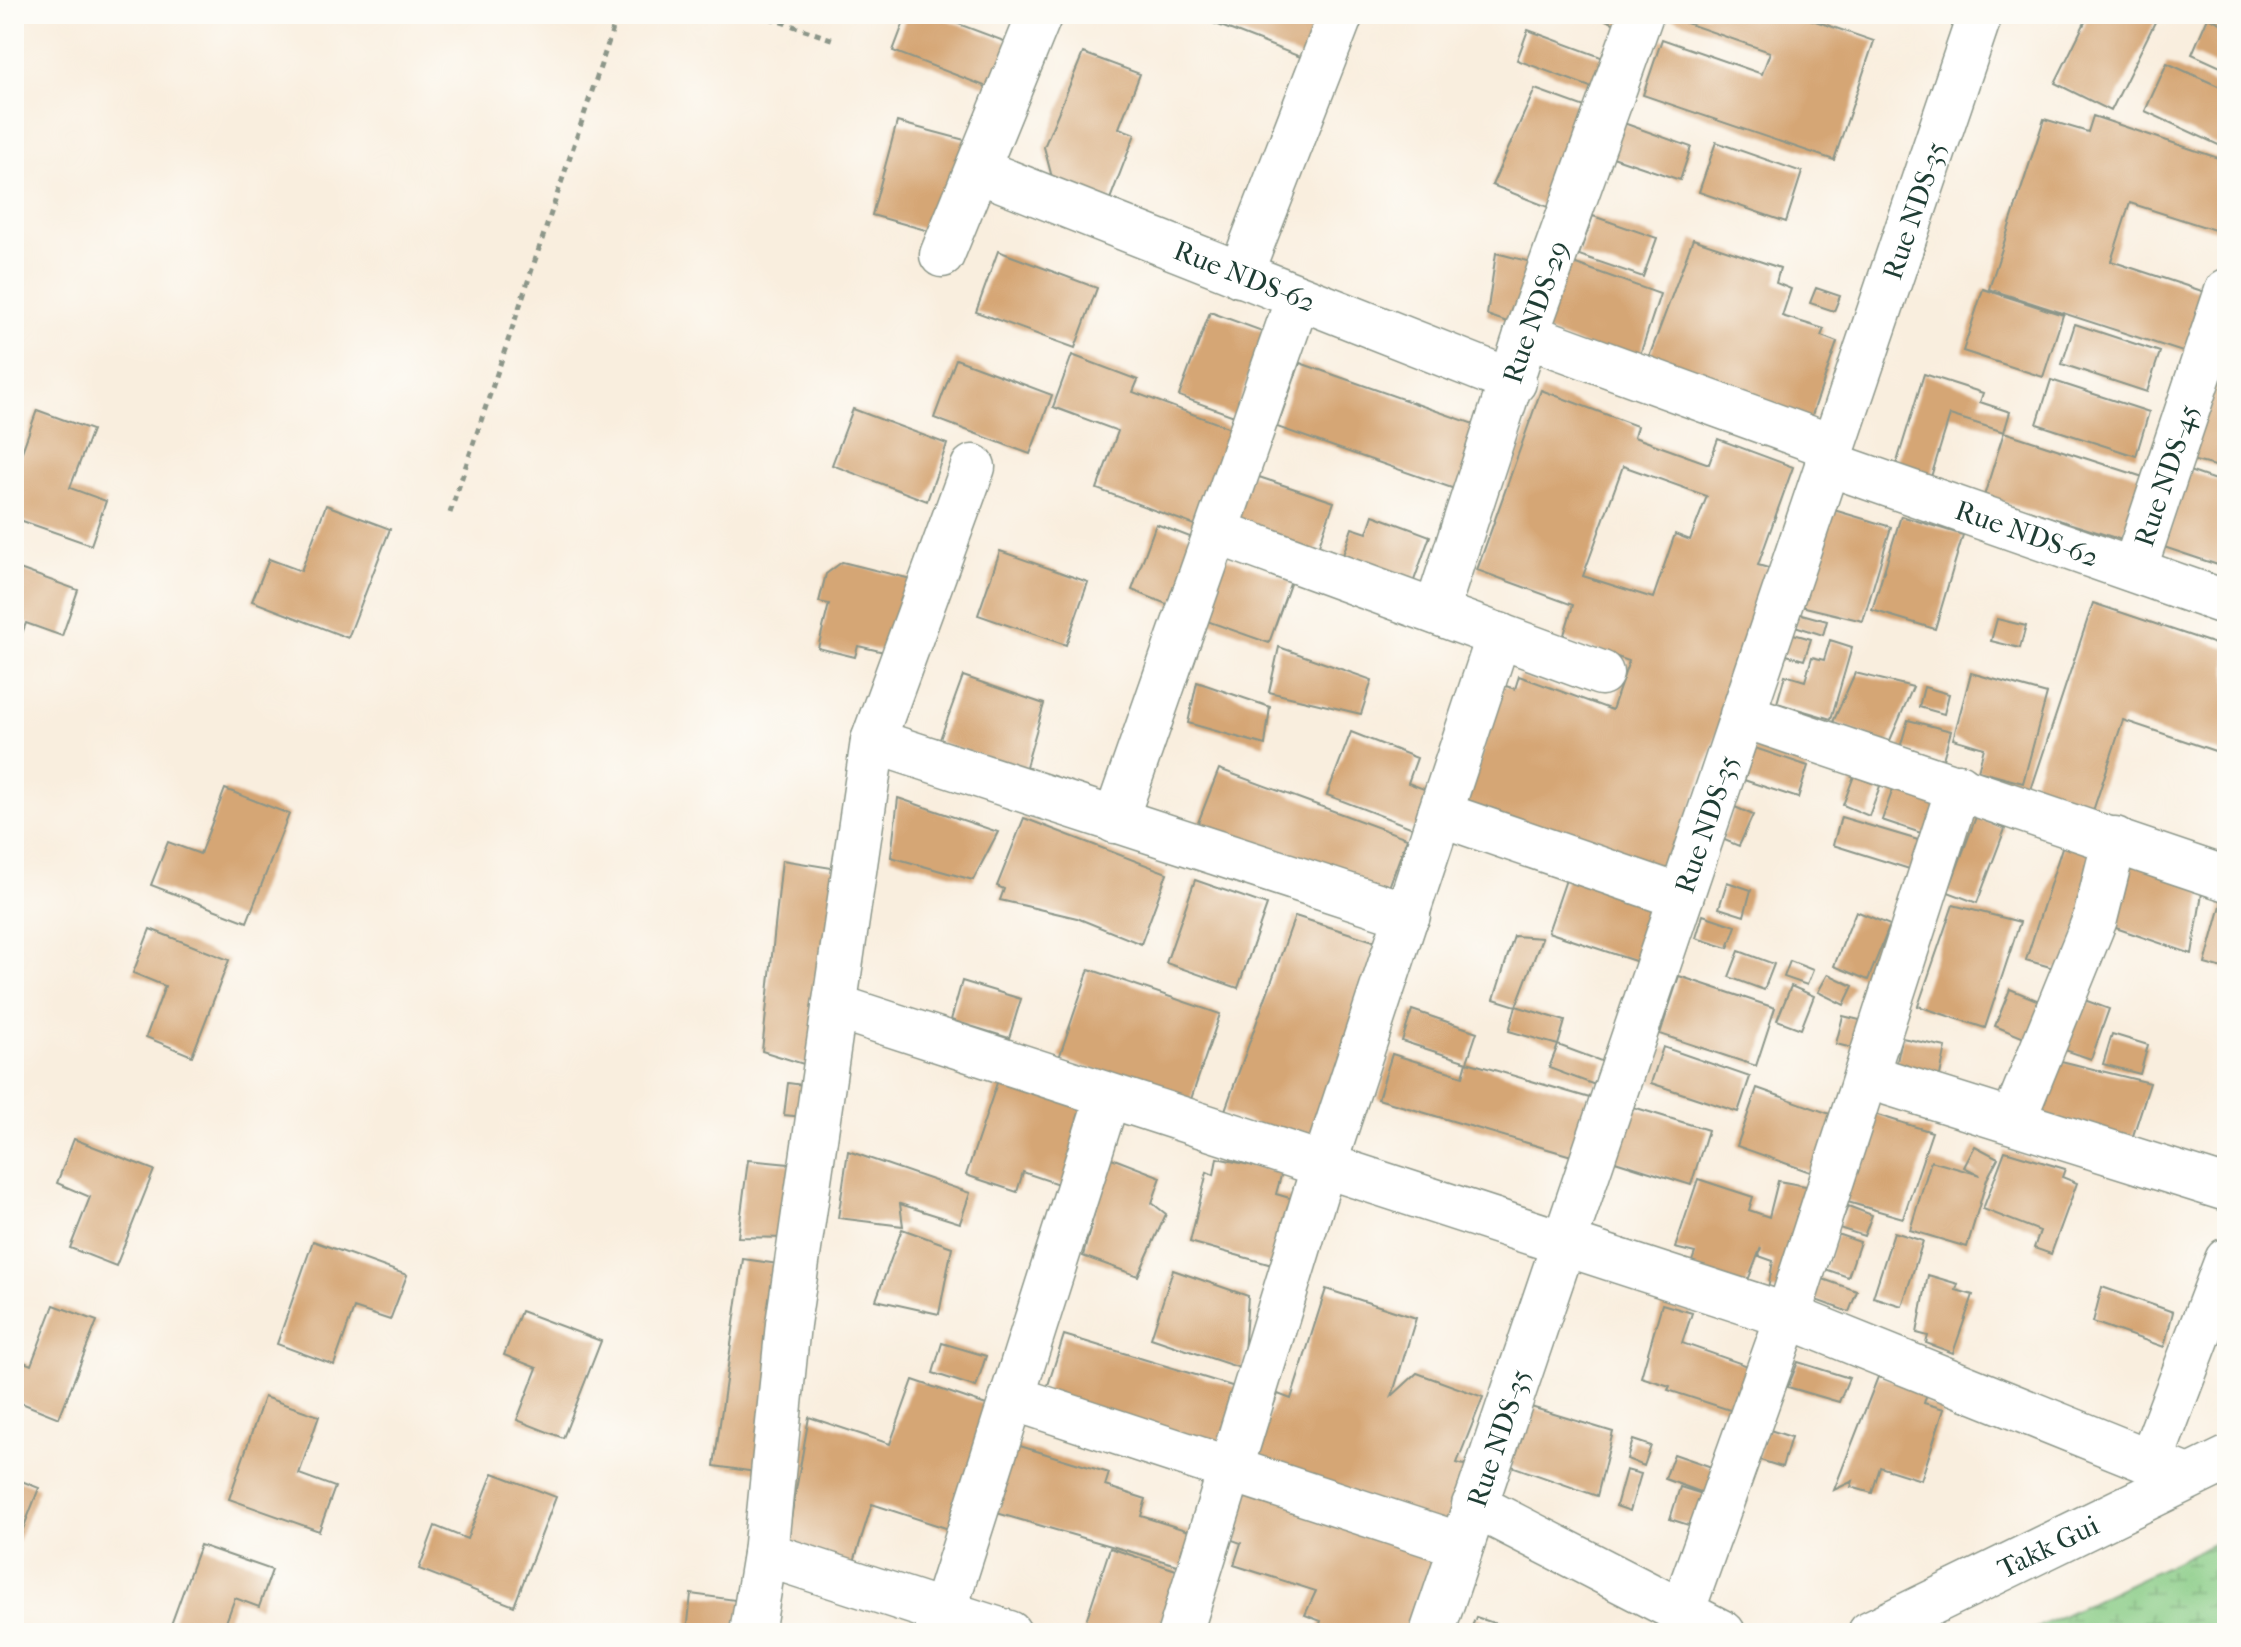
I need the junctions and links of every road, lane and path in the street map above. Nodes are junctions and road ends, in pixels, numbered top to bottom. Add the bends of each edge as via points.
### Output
1 (618, 14) edge
2 (758, 14) edge
3 (1040, 14) edge
4 (1341, 14) edge
5 (1641, 14) edge
6 (1980, 14) edge
7 (837, 41) dead end
8 (977, 170) junction
9 (942, 255) dead end
10 (1240, 275) junction
11 (2227, 291) edge
12 (1298, 298) junction
13 (1526, 335) junction
14 (1514, 382) junction
15 (1830, 455) junction
16 (973, 467) dead end
17 (450, 513) dead end
18 (1217, 532) junction
19 (2134, 570) junction
20 (2227, 603) edge
21 (1436, 612) junction
22 (1499, 635) junction
23 (1601, 673) dead end
24 (1742, 715) junction
25 (873, 741) junction
26 (1959, 786) junction
27 (1440, 814) junction
28 (1115, 821) junction
29 (2115, 839) junction
30 (2227, 879) edge
31 (1681, 897) junction
32 (1408, 915) junction
33 (834, 1006) junction
34 (1866, 1076) junction
35 (1108, 1096) junction
36 (2013, 1121) junction
37 (1324, 1165) junction
38 (2227, 1189) edge
39 (1563, 1243) junction
40 (2227, 1260) edge
41 (1788, 1316) junction
42 (1013, 1398) junction
43 (2227, 1459) edge
44 (2169, 1468) junction
45 (1232, 1469) junction
46 (1468, 1525) junction
47 (765, 1554) junction
48 (1682, 1612) junction
49 (941, 1621) edge
50 (752, 1633) edge
51 (1009, 1633) edge
52 (1180, 1633) edge
53 (1432, 1633) edge
54 (1723, 1633) edge
55 (1870, 1633) edge

1 - 17 path
2 - 7 path
3 - 8 street
4 - 10 street
5 - 13 street, Rue NDS-29
6 - 15 street, Rue NDS-35
8 - 9 street
8 - 10 street, Rue NDS-62
10 - 12 street, Rue NDS-62
11 - 19 street, Rue NDS-45
12 - 14 street, Rue NDS-62
12 - 18 street
13 - 14 street, Rue NDS-29
13 - 15 street, Rue NDS-62
14 - 21 street, Rue NDS-29
15 - 19 street, Rue NDS-62
15 - 24 street, Rue NDS-35
16 - 25 street
18 - 21 street
18 - 28 street
19 - 20 street, Rue NDS-62
21 - 22 street
22 - 23 street
22 - 27 street
24 - 26 street
24 - 31 street, Rue NDS-35
25 - 28 street
25 - 33 street
26 - 29 street
26 - 34 street
27 - 31 street
27 - 32 street
28 - 32 street
29 - 30 street
29 - 36 street via 2095,919
31 - 39 street, Rue NDS-35
32 - 37 street
33 - 35 street
33 - 47 street via 788,1324
34 - 36 street
34 - 41 street
35 - 37 street
35 - 42 street
36 - 38 street
37 - 39 street
37 - 45 street
39 - 41 street
39 - 46 street, Rue NDS-35
40 - 44 street
41 - 44 street
41 - 48 street
42 - 45 street
42 - 49 street
43 - 44 street, Takk Gui
44 - 55 street, Takk Gui
45 - 46 street
45 - 52 street
46 - 48 street
46 - 53 street, Rue NDS-35
47 - 49 street
47 - 50 street
48 - 54 street
49 - 51 street

